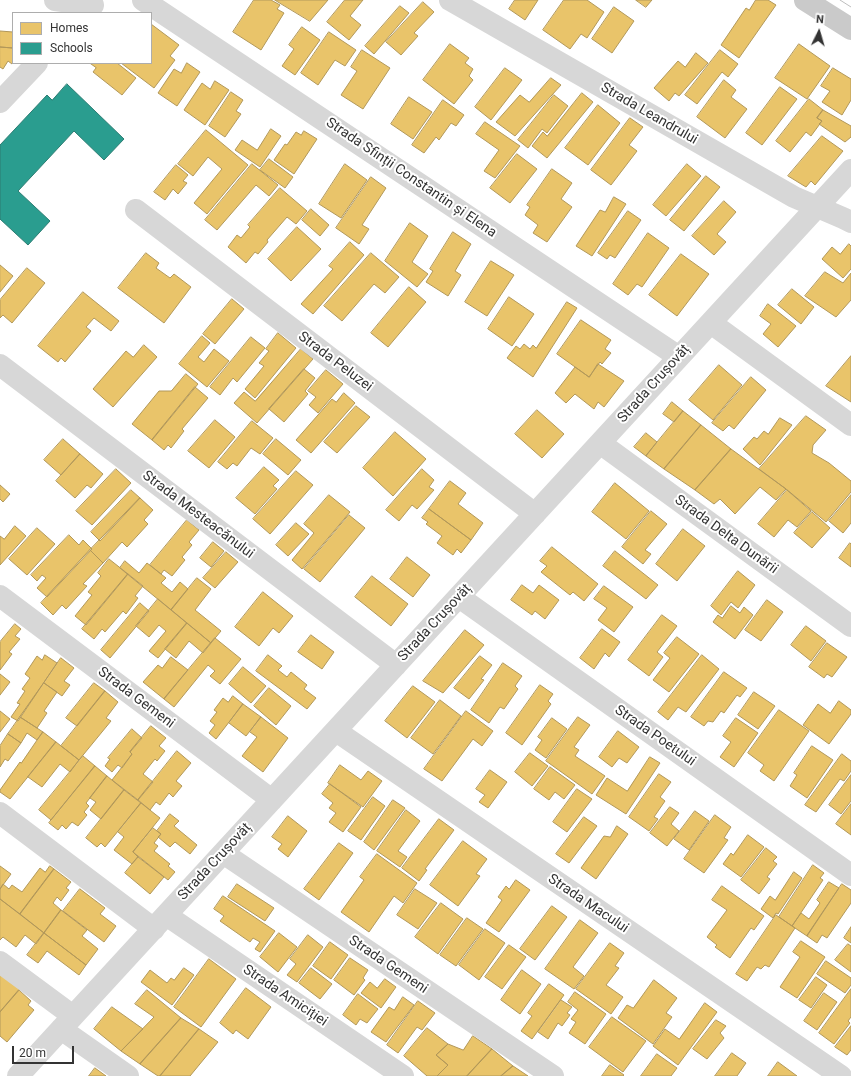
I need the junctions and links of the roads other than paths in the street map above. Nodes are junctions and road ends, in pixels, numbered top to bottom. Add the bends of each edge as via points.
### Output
1 (55, 0) edge
2 (143, 0) edge
3 (450, 0) edge
4 (805, 0) edge
5 (92, 6) edge
6 (851, 29) edge
7 (37, 64) edge
8 (1, 101) edge
9 (851, 170) edge
10 (817, 208) junction
11 (136, 210) dead end
12 (851, 222) edge
13 (711, 323) junction
14 (678, 357) junction
15 (0, 365) edge
16 (851, 424) edge
17 (600, 443) junction
18 (535, 514) junction
19 (0, 596) edge
20 (459, 597) junction
21 (851, 626) edge
22 (396, 665) junction
23 (336, 731) junction
24 (272, 800) junction
25 (0, 813) edge
26 (223, 853) junction
27 (851, 875) edge
28 (160, 922) junction
29 (0, 962) edge
30 (67, 1023) junction
31 (18, 1076) edge
32 (128, 1076) edge
33 (403, 1076) edge
34 (553, 1076) edge
35 (841, 1076) edge

1 - 5 street
2 - 14 street, Strada Sfinții Constantin și Elena
3 - 10 street, Strada Leandrului
4 - 6 main road
7 - 8 street
9 - 10 street, Strada Crușovăț
10 - 12 street, Strada Leandrului
10 - 13 street, Strada Crușovăț
11 - 18 street, Strada Peluzei
13 - 14 street, Strada Crușovăț
13 - 16 street
14 - 17 street, Strada Crușovăț
15 - 22 street, Strada Mesteacănului
17 - 18 street, Strada Crușovăț
17 - 21 street, Strada Delta Dunării
18 - 20 street, Strada Crușovăț
19 - 24 street, Strada Gemeni
20 - 22 street, Strada Crușovăț
20 - 27 street, Strada Poetului
22 - 23 street, Strada Crușovăț
23 - 24 street, Strada Crușovăț
23 - 35 street, Strada Macului
24 - 26 street, Strada Crușovăț
25 - 28 street, Strada Amiciției
26 - 28 street, Strada Crușovăț
26 - 34 street, Strada Gemeni
28 - 30 street, Strada Crușovăț
28 - 33 street, Strada Amiciției
29 - 30 street
30 - 31 street, Strada Crușovăț
30 - 32 street

